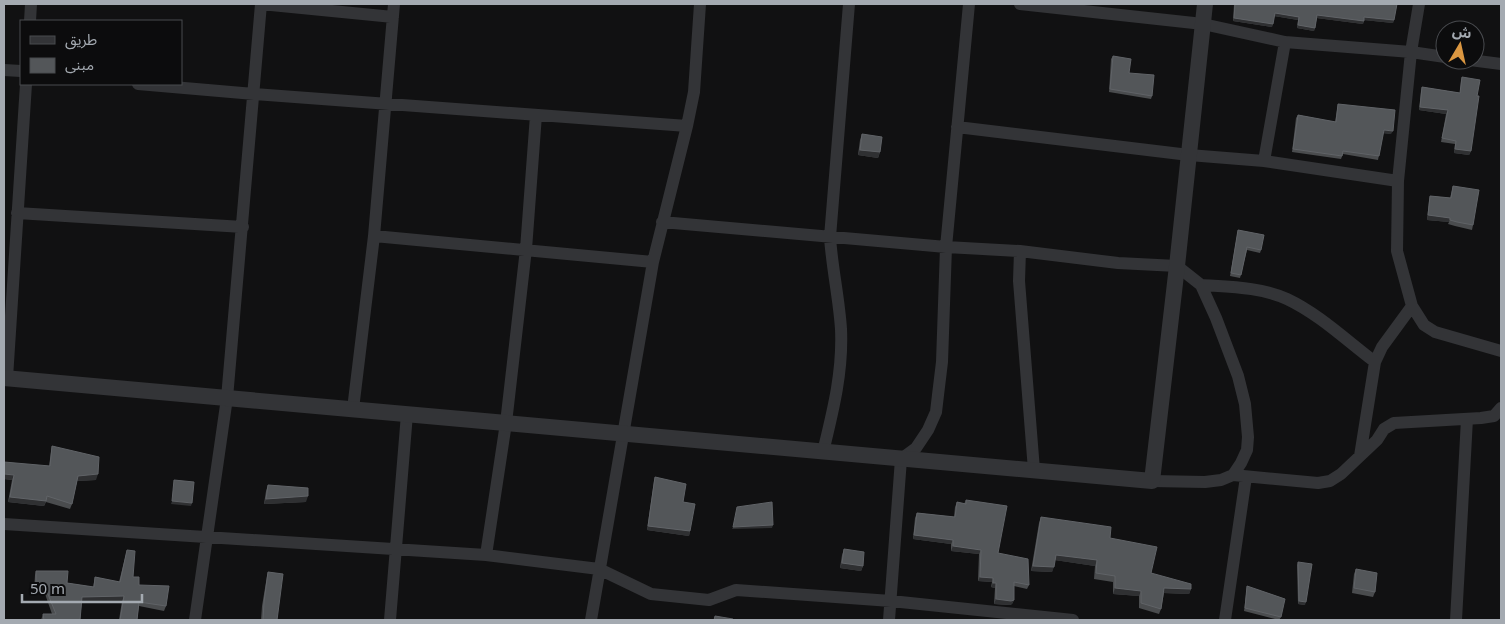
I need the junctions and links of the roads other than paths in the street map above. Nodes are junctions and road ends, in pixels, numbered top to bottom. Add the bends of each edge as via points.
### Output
1 (31, 4) edge
2 (261, 4) edge
3 (700, 4) edge
4 (849, 4) edge
5 (969, 4) edge
6 (1020, 4) edge
7 (1205, 4) edge
8 (1419, 4) edge
9 (1051, 5) edge
10 (394, 10) edge
11 (30, 20) edge
12 (1203, 24) junction
13 (1284, 42) junction
14 (1411, 52) junction
15 (1435, 56) edge
16 (1485, 62) edge
17 (1501, 64) edge
18 (4, 70) edge
19 (20, 71) edge
20 (26, 85) edge
21 (150, 85) edge
22 (254, 94) junction
23 (386, 104) junction
24 (536, 115) junction
25 (687, 126) junction
26 (957, 127) junction
27 (1189, 155) junction
28 (1264, 161) junction
29 (1398, 181) junction
30 (17, 213) junction
31 (662, 222) junction
32 (243, 227) junction
33 (374, 236) junction
34 (830, 237) junction
35 (946, 247) junction
36 (526, 249) junction
37 (1020, 251) junction
38 (653, 262) junction
39 (1178, 266) junction
40 (1201, 285) junction
41 (1412, 306) junction
42 (1501, 351) edge
43 (1375, 362) junction
44 (6, 378) edge
45 (228, 398) junction
46 (1501, 408) edge
47 (353, 409) junction
48 (406, 414) junction
49 (1467, 419) junction
50 (506, 423) junction
51 (624, 434) junction
52 (823, 452) junction
53 (1360, 456) junction
54 (901, 459) junction
55 (1034, 470) junction
56 (1240, 476) junction
57 (1152, 481) junction
58 (4, 524) edge
59 (206, 538) junction
60 (396, 549) junction
61 (486, 555) junction
62 (599, 569) junction
63 (891, 601) junction
64 (195, 620) edge
65 (390, 620) edge
66 (591, 620) edge
67 (889, 620) edge
68 (1073, 620) edge
69 (1225, 620) edge
70 (1456, 620) edge

1 - 11 street
2 - 10 street
2 - 22 street
3 - 25 street via 694,92
4 - 34 street
5 - 26 street
6 - 9 street
7 - 12 street
8 - 14 street
9 - 12 street
10 - 23 street
12 - 13 street
12 - 27 street
13 - 14 street
13 - 28 street
14 - 15 street
14 - 29 street
16 - 17 street
18 - 19 street
20 - 30 street
21 - 22 street
22 - 23 street
22 - 32 street
23 - 24 street
23 - 33 street
24 - 25 street
24 - 36 street
25 - 31 street
26 - 27 street
26 - 35 street
27 - 28 street
27 - 39 street
28 - 29 street
29 - 41 street via 1397,251
30 - 32 street
30 - 44 street
31 - 34 street
31 - 38 street
32 - 45 street
33 - 36 street
33 - 47 street
34 - 35 street
34 - 52 street via 841,352 839,384
35 - 37 street
35 - 54 street via 942,362 936,412 916,448
36 - 38 street
36 - 50 street
37 - 39 street via 1118,263
37 - 55 street via 1019,281
38 - 51 street
39 - 40 street
39 - 57 street
40 - 43 street via 1266,292 1287,299
40 - 56 street via 1238,376 1245,404 1248,437
41 - 42 street via 1424,325 1435,332
41 - 43 street via 1382,346
43 - 53 street
44 - 45 street
45 - 47 street
45 - 59 street
46 - 49 street via 1494,416
47 - 48 street
48 - 50 street
48 - 60 street
49 - 53 street via 1394,423
49 - 70 street
50 - 51 street
50 - 61 street
51 - 52 street
51 - 62 street
52 - 54 street
53 - 56 street via 1330,481 1318,483
54 - 55 street
54 - 63 street
55 - 57 street
56 - 57 street via 1205,482
56 - 69 street
58 - 59 street
59 - 60 street
59 - 64 street
60 - 61 street
60 - 65 street
61 - 62 street
62 - 63 street via 651,594 709,600 736,590
62 - 66 street
63 - 67 street
63 - 68 street

